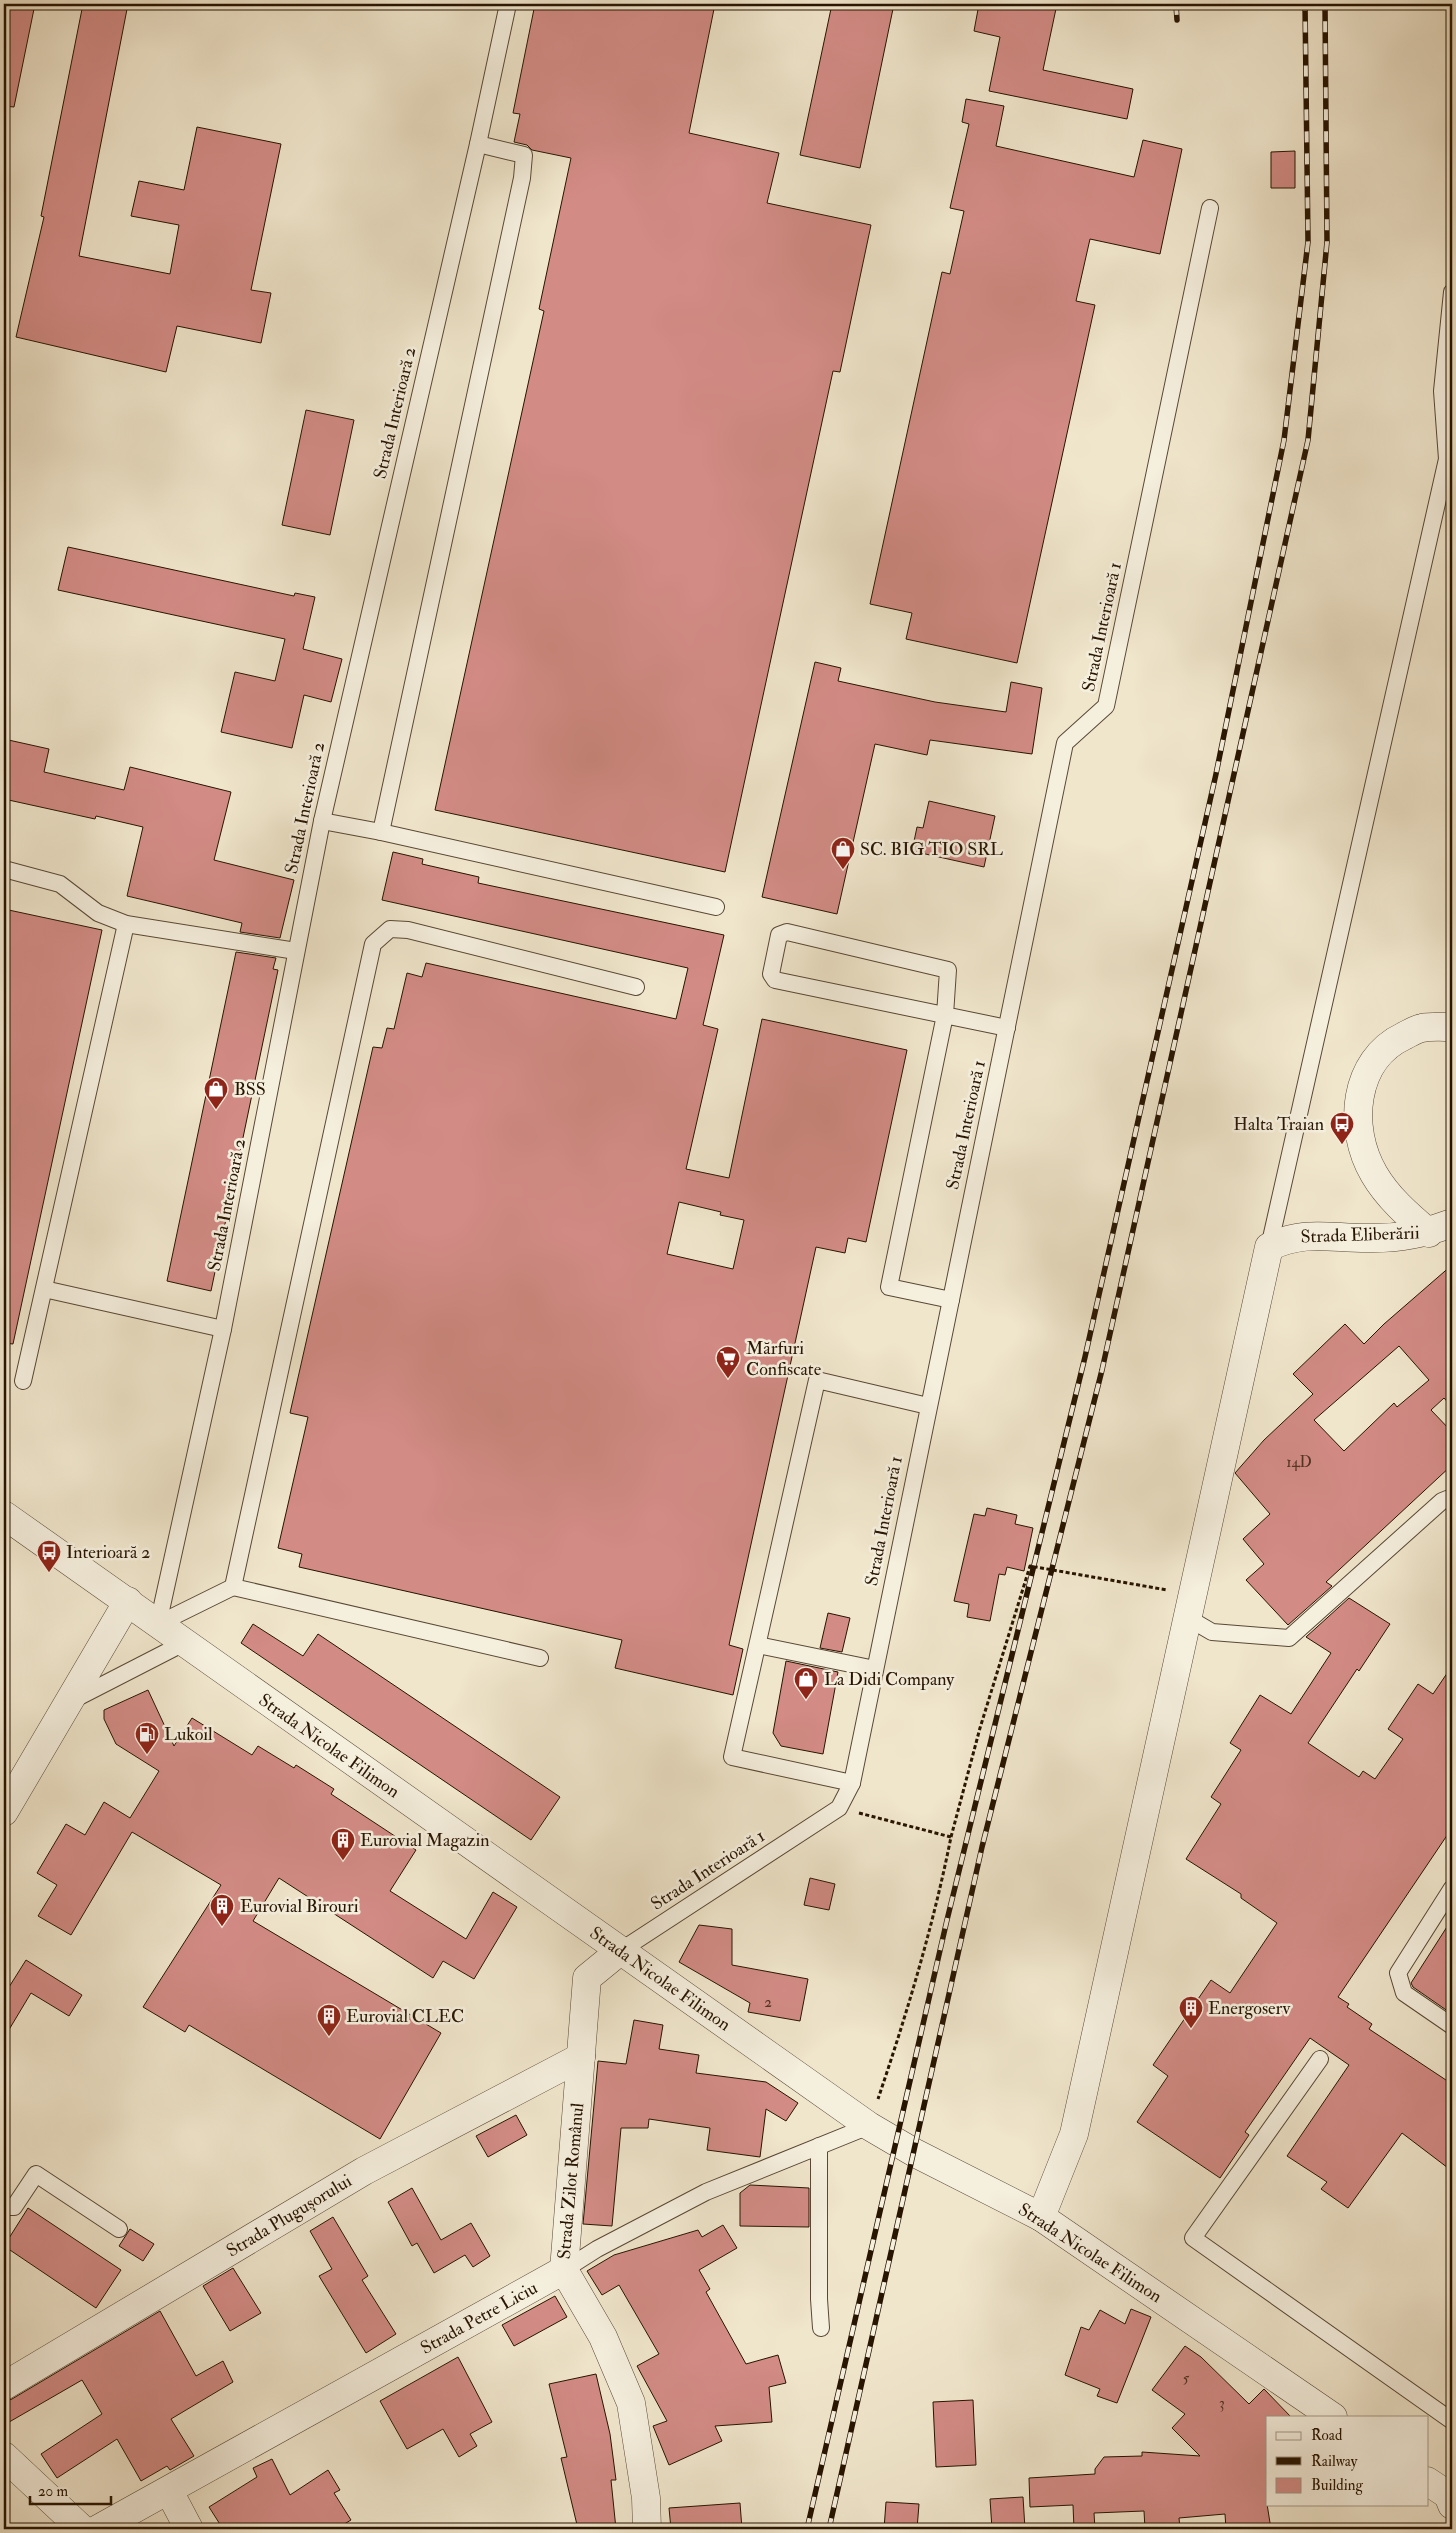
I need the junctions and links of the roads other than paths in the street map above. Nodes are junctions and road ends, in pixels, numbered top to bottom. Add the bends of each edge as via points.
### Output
1 (508, 4) edge
2 (478, 144) junction
3 (1210, 208) dead end
4 (1452, 292) edge
5 (322, 821) junction
6 (381, 832) junction
7 (4, 869) edge
8 (716, 907) dead end
9 (126, 924) junction
10 (296, 952) junction
11 (636, 987) dead end
12 (946, 1015) junction
13 (1452, 1027) edge
14 (1007, 1028) junction
15 (1440, 1228) edge
16 (1269, 1248) junction
17 (44, 1289) junction
18 (951, 1300) junction
19 (223, 1329) junction
20 (23, 1382) dead end
21 (928, 1406) junction
22 (1452, 1497) edge
23 (4, 1515) edge
24 (233, 1587) junction
25 (128, 1601) junction
26 (1190, 1606) junction
27 (158, 1624) junction
28 (184, 1643) junction
29 (758, 1645) junction
30 (540, 1658) dead end
31 (875, 1669) junction
32 (69, 1702) junction
33 (852, 1783) junction
34 (4, 1812) edge
35 (1452, 1888) edge
36 (620, 1951) junction
37 (1452, 2026) edge
38 (581, 2057) junction
39 (1320, 2060) dead end
40 (869, 2126) junction
41 (819, 2146) junction
42 (4, 2207) edge
43 (1041, 2216) junction
44 (119, 2229) dead end
45 (564, 2270) junction
46 (821, 2328) dead end
47 (4, 2386) edge
48 (1333, 2416) edge
49 (1452, 2421) edge
50 (4, 2456) edge
51 (169, 2491) junction
52 (82, 2529) edge
53 (98, 2529) edge
54 (189, 2529) edge
55 (647, 2529) edge

1 - 2 lane, Strada Interioară 2
2 - 5 lane, Strada Interioară 2
2 - 6 lane via 524,155 522,178
3 - 14 lane, Strada Interioară 1 via 1106,706 1065,743
4 - 16 lane via 1442,391 1447,459
5 - 6 lane
5 - 10 lane, Strada Interioară 2
6 - 8 lane
7 - 9 lane via 60,884 98,912
9 - 10 lane
9 - 17 lane
10 - 19 lane, Strada Interioară 2
11 - 24 lane via 408,930 390,929 373,944
12 - 12 lane via 949,975 946,968 787,932 779,935 771,974 775,980
12 - 14 lane
12 - 18 lane via 889,1287
13 - 15 street via 1421,1028 1391,1042 1370,1064 1358,1097 1359,1133 1374,1173 1398,1205
14 - 18 lane, Strada Interioară 1
15 - 16 street, Strada Eliberării via 1404,1237 1286,1238
16 - 26 street
17 - 19 lane
17 - 20 lane
18 - 21 lane, Strada Interioară 1
19 - 27 lane, Strada Interioară 2
21 - 29 lane via 818,1380
21 - 31 lane, Strada Interioară 1
22 - 26 lane via 1442,1500 1289,1638 1212,1632
23 - 25 street, Strada Nicolae Filimon
24 - 27 lane
24 - 30 lane
25 - 27 street, Strada Nicolae Filimon
25 - 32 street
26 - 43 street via 1074,2134
27 - 28 street, Strada Nicolae Filimon
28 - 32 lane
28 - 36 street, Strada Nicolae Filimon
29 - 31 lane
29 - 33 lane via 732,1757
31 - 33 lane, Strada Interioară 1
32 - 34 street
33 - 36 lane, Strada Interioară 1 via 839,1808
35 - 37 lane via 1398,1973 1404,1993
36 - 38 street, Strada Zilot Românul via 587,1978
36 - 40 street, Strada Nicolae Filimon
38 - 45 street, Strada Zilot Românul
38 - 47 street, Strada Plugușorului via 364,2171
39 - 49 lane via 1193,2238
40 - 41 lane, Strada Petre Liciu
40 - 43 street, Strada Nicolae Filimon via 915,2153
41 - 45 lane, Strada Petre Liciu via 706,2192 597,2249
41 - 46 lane
42 - 44 lane via 14,2208 36,2174
43 - 48 street, Strada Nicolae Filimon
45 - 51 street, Strada Petre Liciu
45 - 55 street, Strada Zilot Românul via 603,2337 632,2404 646,2498
50 - 52 street
51 - 53 street, Strada Petre Liciu
51 - 54 street

